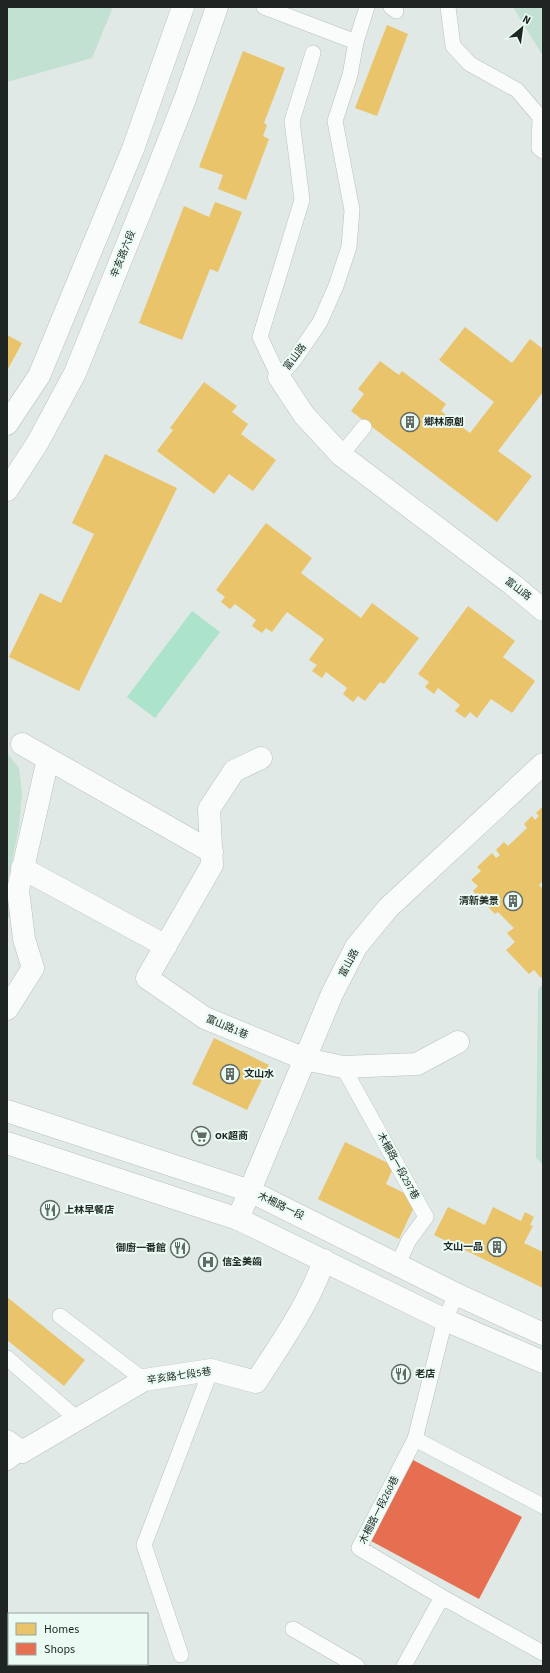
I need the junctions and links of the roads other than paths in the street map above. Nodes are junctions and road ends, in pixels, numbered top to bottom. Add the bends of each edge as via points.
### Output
1 (183, 7) edge
2 (217, 7) edge
3 (264, 7) edge
4 (367, 7) edge
5 (448, 7) edge
6 (356, 42) junction
7 (313, 53) dead end
8 (543, 151) edge
9 (279, 377) junction
10 (7, 424) edge
11 (364, 427) dead end
12 (341, 455) junction
13 (7, 490) edge
14 (543, 610) edge
15 (22, 744) dead end
16 (261, 758) dead end
17 (48, 759) junction
18 (543, 764) edge
19 (212, 852) junction
20 (22, 868) junction
21 (166, 946) junction
22 (7, 1009) edge
23 (458, 1042) dead end
24 (305, 1059) junction
25 (343, 1067) junction
26 (7, 1111) edge
27 (7, 1143) edge
28 (250, 1191) junction
29 (238, 1219) junction
30 (324, 1260) junction
31 (398, 1264) junction
32 (456, 1294) junction
33 (60, 1316) dead end
34 (445, 1320) junction
35 (541, 1328) edge
36 (7, 1358) edge
37 (543, 1362) edge
38 (211, 1370) junction
39 (144, 1380) junction
40 (78, 1419) junction
41 (415, 1439) junction
42 (12, 1452) edge
43 (543, 1506) edge
44 (442, 1597) junction
45 (293, 1629) dead end
46 (543, 1653) edge
47 (181, 1655) dead end
48 (357, 1666) edge
49 (404, 1666) edge

1 - 10 street via 133,149 42,368
2 - 13 street, 辛亥路六段 via 185,99 75,373 38,442
3 - 6 lane
4 - 6 lane, 富山路
5 - 8 lane via 453,46 470,64 517,90 540,117 540,148
6 - 9 lane, 富山路 via 350,75 335,121 352,210 349,247 320,322
7 - 9 lane via 292,121 302,200 260,337
9 - 12 street, 富山路 via 304,415
11 - 12 lane
12 - 14 street, 富山路
15 - 17 street
16 - 19 street, 富山路1巷 via 234,771 209,809
17 - 19 street
17 - 20 street
18 - 24 street, 富山路 via 388,908 356,947 332,994
19 - 21 street, 富山路1巷 via 212,865
20 - 21 street
20 - 22 street via 18,890 24,939 33,968
21 - 24 street, 富山路1巷 via 147,978 205,1018
23 - 25 street via 416,1064
24 - 25 street
24 - 28 street, 富山路
25 - 31 lane, 木柵路一段297巷 via 426,1216 409,1240
26 - 28 street, 木柵路一段
27 - 29 street
28 - 29 street, 富山路
28 - 31 street, 木柵路一段
29 - 30 street
30 - 34 street
30 - 38 street, 辛亥路七段5巷 via 296,1320 256,1382
31 - 32 street, 木柵路一段
32 - 34 lane, 木柵路一段260巷
32 - 35 street, 木柵路一段
33 - 39 lane
34 - 37 street
34 - 41 lane, 木柵路一段260巷
36 - 40 lane
38 - 39 street, 辛亥路七段5巷
38 - 47 lane via 144,1545
39 - 40 street, 辛亥路七段5巷
40 - 42 street, 辛亥路七段5巷
41 - 43 lane
41 - 44 lane, 木柵路一段260巷 via 359,1548
44 - 46 lane, 木柵路一段260巷
44 - 49 lane
45 - 48 lane

